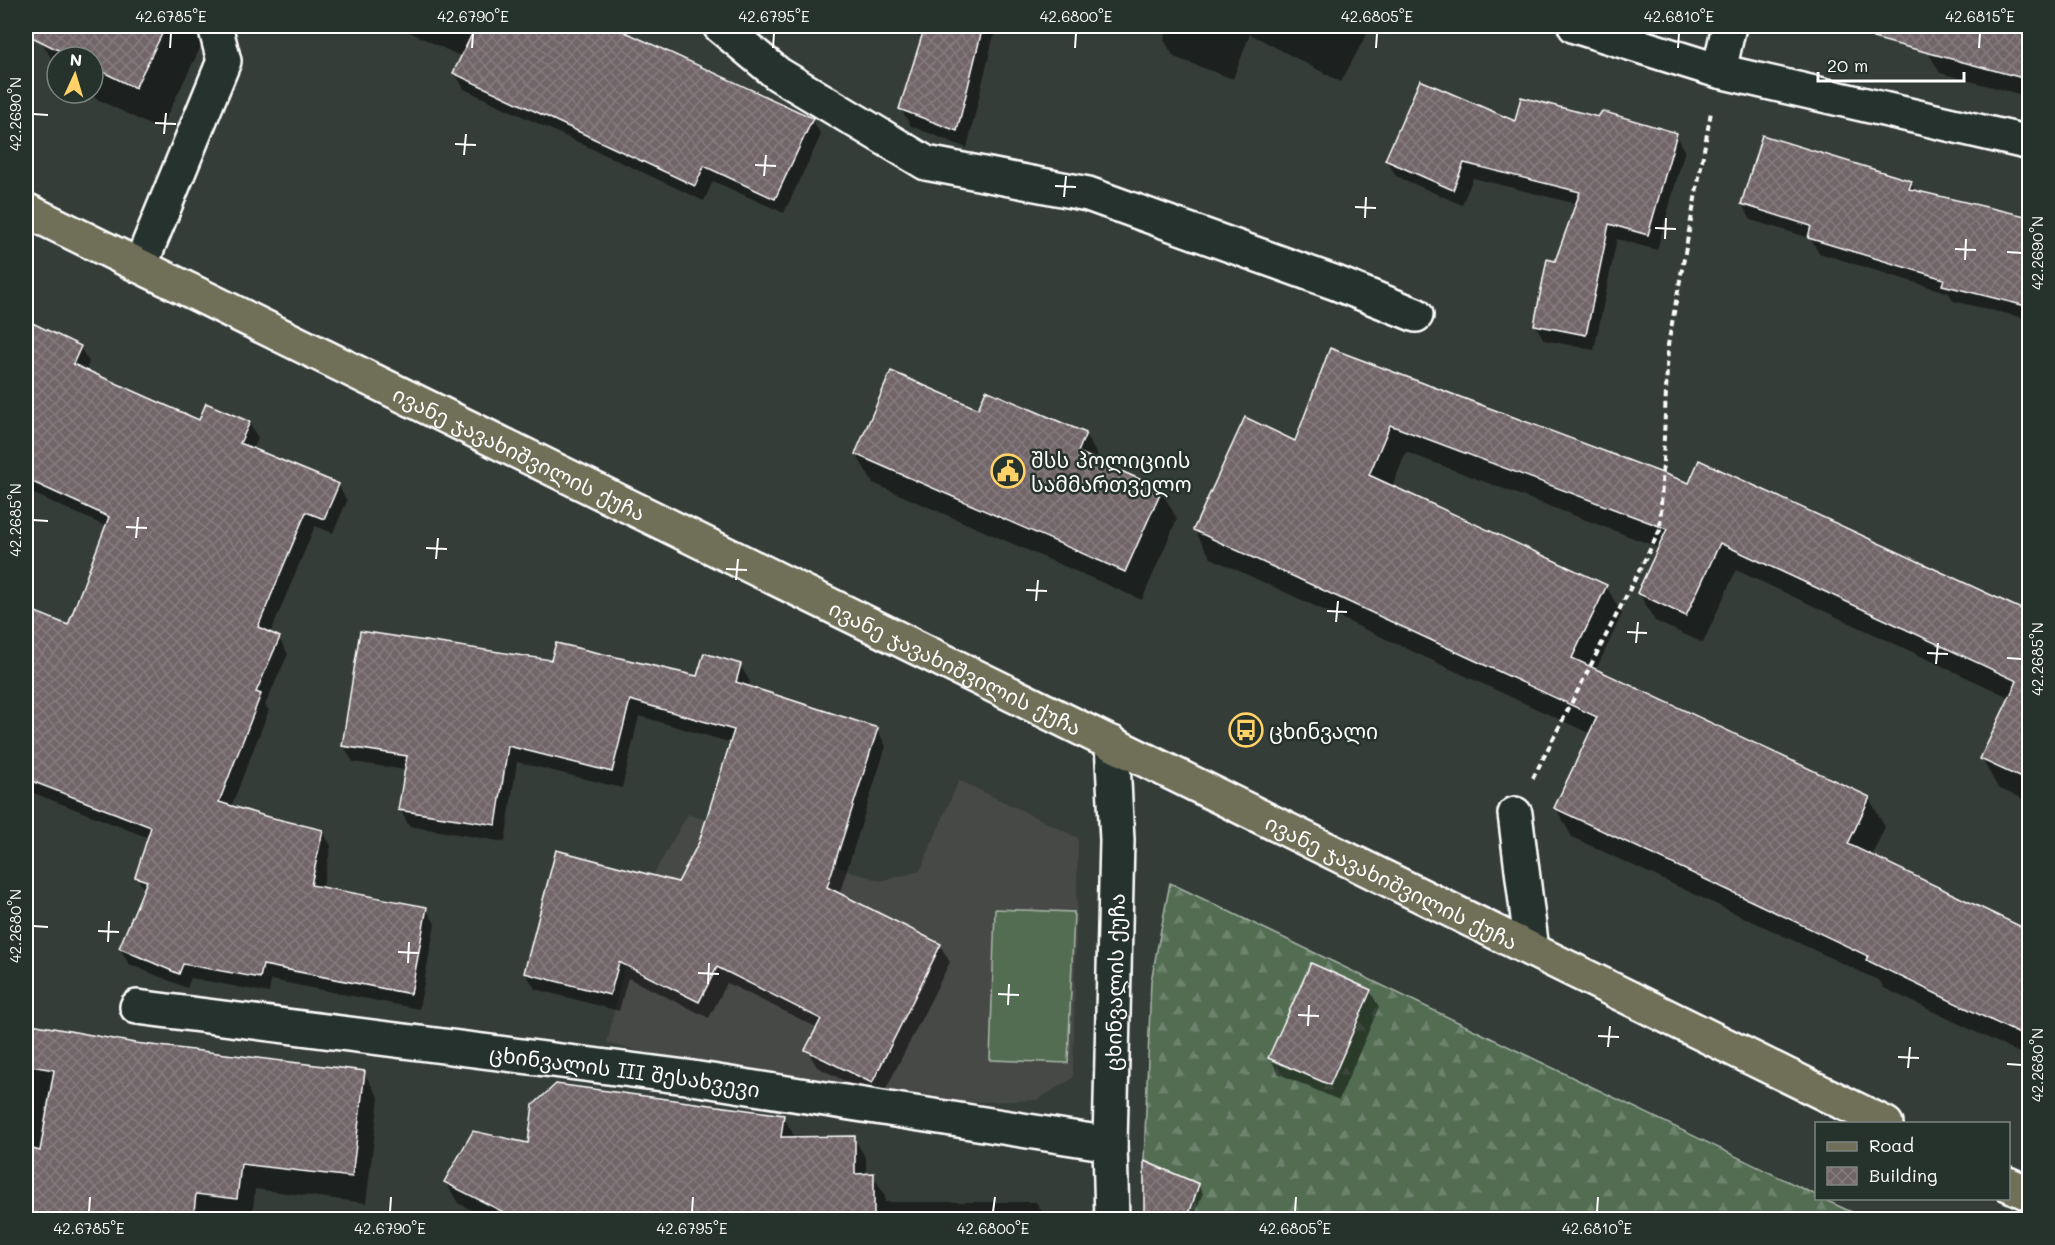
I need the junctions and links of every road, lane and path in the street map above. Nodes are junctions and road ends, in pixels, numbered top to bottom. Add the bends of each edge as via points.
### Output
1 (215, 26) edge
2 (720, 26) edge
3 (1575, 26) edge
4 (1729, 26) edge
5 (1719, 70) junction
6 (2030, 143) edge
7 (27, 214) edge
8 (140, 266) junction
9 (1416, 315) dead end
10 (1112, 743) junction
11 (1515, 814) joint
12 (1532, 950) junction
13 (137, 1007) dead end
14 (1882, 1122) edge
15 (1110, 1144) junction
16 (2010, 1185) edge
17 (2030, 1194) edge
18 (1112, 1220) edge

1 - 8 street via 224,61
2 - 9 street via 778,74 926,163 1088,194
3 - 5 street
4 - 5 street
5 - 6 street
5 - 11 path via 1668,345 1660,530
7 - 8 main road, ივანე ჯავახიშვილის ქუჩა
8 - 10 main road, ივანე ჯავახიშვილის ქუჩა
10 - 12 main road, ივანე ჯავახიშვილის ქუჩა
10 - 15 street, ცხინვალის ქუჩა via 1117,840
11 - 12 street
12 - 14 main road, ივანე ჯავახიშვილის ქუჩა
13 - 15 street, ცხინვალის III შესახვევი via 686,1077
15 - 18 street, ცხინვალის ქუჩა
16 - 17 main road

